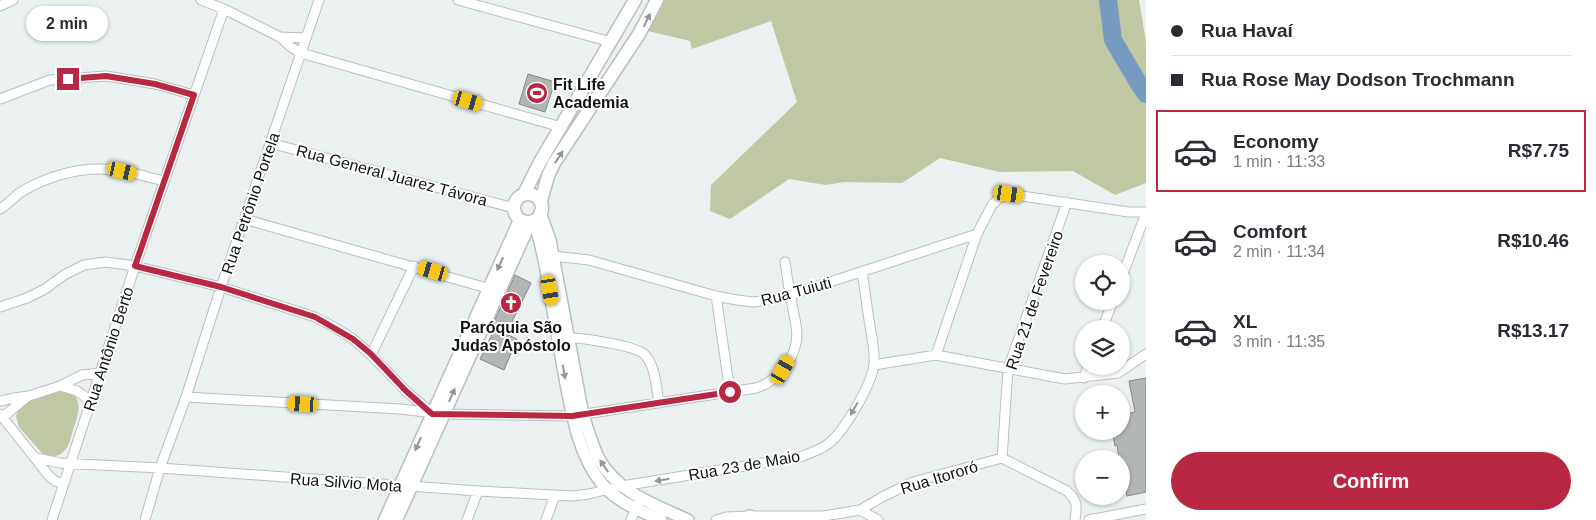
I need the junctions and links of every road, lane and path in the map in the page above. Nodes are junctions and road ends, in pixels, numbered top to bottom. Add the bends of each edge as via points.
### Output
1 (13, 0) edge
2 (201, 0) edge
3 (319, 0) edge
4 (458, 0) edge
5 (635, 0) edge
6 (657, 0) edge
7 (0, 6) edge
8 (224, 9) junction
9 (280, 36) junction
10 (306, 38) junction
11 (610, 42) junction
12 (301, 53) junction
13 (194, 95) junction
14 (0, 99) edge
15 (561, 127) junction
16 (270, 143) junction
17 (164, 181) junction
18 (524, 194) junction
19 (1067, 202) junction
20 (0, 208) edge
21 (514, 208) junction
22 (1146, 213) edge
23 (533, 216) junction
24 (244, 219) junction
25 (977, 234) junction
26 (1130, 255) edge
27 (553, 256) junction
28 (785, 262) dead end
29 (135, 266) junction
30 (414, 266) junction
31 (862, 272) junction
32 (221, 287) junction
33 (494, 290) junction
34 (790, 295) junction
35 (716, 296) junction
36 (0, 307) edge
37 (563, 338) junction
38 (371, 354) junction
39 (1146, 354) edge
40 (936, 355) junction
41 (874, 365) junction
42 (1008, 369) junction
43 (100, 372) junction
44 (1085, 375) edge
45 (1084, 378) junction
46 (60, 386) junction
47 (406, 391) junction
48 (730, 392) junction
49 (28, 396) junction
50 (186, 397) junction
51 (91, 401) junction
52 (0, 402) edge
53 (659, 403) junction
54 (400, 409) junction
55 (437, 414) junction
56 (1, 416) edge
57 (578, 416) junction
58 (37, 458) junction
59 (1002, 458) junction
60 (70, 463) junction
61 (160, 468) junction
62 (63, 484) junction
63 (405, 486) junction
64 (622, 486) junction
65 (608, 490) junction
66 (478, 491) junction
67 (555, 495) junction
68 (638, 503) junction
69 (1146, 509) edge
70 (860, 510) junction
71 (749, 518) edge
72 (52, 520) edge
73 (145, 520) edge
74 (385, 520) edge
75 (396, 520) edge
76 (467, 520) edge
77 (546, 520) edge
78 (631, 520) edge
79 (661, 520) edge
80 (688, 520) edge
81 (716, 520) edge
82 (878, 520) edge
83 (1076, 520) edge
84 (1089, 520) edge

1 - 7 street
2 - 8 street
3 - 10 street, Rua Petrônio Portela
4 - 11 street
5 - 11 main road
23 -> 6 main road via 554,163 639,34
8 - 9 street
8 - 13 street, Rua Antônio Berto
9 - 10 street
9 - 12 street
10 - 12 street, Rua Petrônio Portela
11 - 15 main road
12 - 15 street
12 - 16 street, Rua Petrônio Portela
13 - 14 street via 155,84 106,76 50,80
13 - 17 street, Rua Antônio Berto
15 - 18 main road
16 - 21 street, Rua General Juarez Távora
16 - 24 street, Rua Petrônio Portela
17 - 20 street via 122,171 86,170 51,177 19,193
17 - 29 street, Rua Antônio Berto
18 - 21 main road
18 - 23 main road via 534,195
19 - 22 street
19 - 25 street via 1009,194 992,205
19 - 42 street, Rua 21 de Fevereiro
21 - 23 main road via 515,213
22 - 26 street
23 - 27 street via 550,240
23 - 33 main road
23 - 37 street
24 - 30 street
24 - 32 street, Rua Petrônio Portela
25 - 31 street, Rua Tuiuti
25 - 40 street
27 - 35 street, Rua Tuiuti via 590,260
27 - 37 street
28 - 34 street
29 - 32 street
29 - 36 street via 106,262 84,266 27,298
29 - 43 street, Rua Antônio Berto
30 - 33 street
30 - 38 street
31 - 34 street, Rua Tuiuti
31 - 41 street, Rua 23 de Maio
32 - 38 street via 315,317 353,339
32 - 50 street, Rua Petrônio Portela
33 - 55 main road
34 - 35 street, Rua Tuiuti via 753,302
34 - 48 street via 796,344 783,370 766,385
35 - 48 street
37 - 53 street via 632,348 644,354 652,364
37 - 57 street
38 - 47 street
39 - 45 street via 1118,373
40 - 41 street
40 - 42 street
41 -> 64 street, Rua 23 de Maio via 848,421 828,444 816,452
42 - 45 street via 1065,379
42 - 59 street, Rua 21 de Fevereiro
43 - 46 street via 82,375
43 - 51 street, Rua Antônio Berto
44 - 45 street
46 - 49 street
46 - 51 street via 77,391
47 - 54 street
47 - 55 street
48 - 53 street
49 - 52 street
49 - 56 street
50 - 54 street
50 - 61 street, Rua Petrônio Portela
51 - 60 street, Rua Antônio Berto
53 - 57 street
54 - 55 street
55 - 57 street
55 - 63 main road
56 - 58 street
64 -> 57 street via 600,460
57 - 65 street via 581,444 590,465
58 - 60 street, Rua Silvio Mota
58 - 62 street via 49,476
59 - 70 street, Rua Itororó via 913,482
59 - 83 street via 1067,491 1075,498
60 - 61 street, Rua Silvio Mota
60 - 62 street, Rua Antônio Berto
61 - 63 street, Rua Silvio Mota
61 - 73 street, Rua Petrônio Portela
62 - 72 street, Rua Antônio Berto
63 - 66 street, Rua Silvio Mota
63 - 74 main road
63 - 75 main road
64 - 65 street, Rua Silvio Mota
64 - 68 street
65 - 67 street, Rua Silvio Mota via 572,496
65 - 68 street via 620,500
66 - 67 street, Rua Silvio Mota
66 - 76 street
67 - 77 street
68 - 78 street
68 - 79 street
68 - 80 street
69 - 84 street
70 - 71 street, Rua Itororó via 824,516
70 - 82 street
71 - 81 street, Rua Itororó

